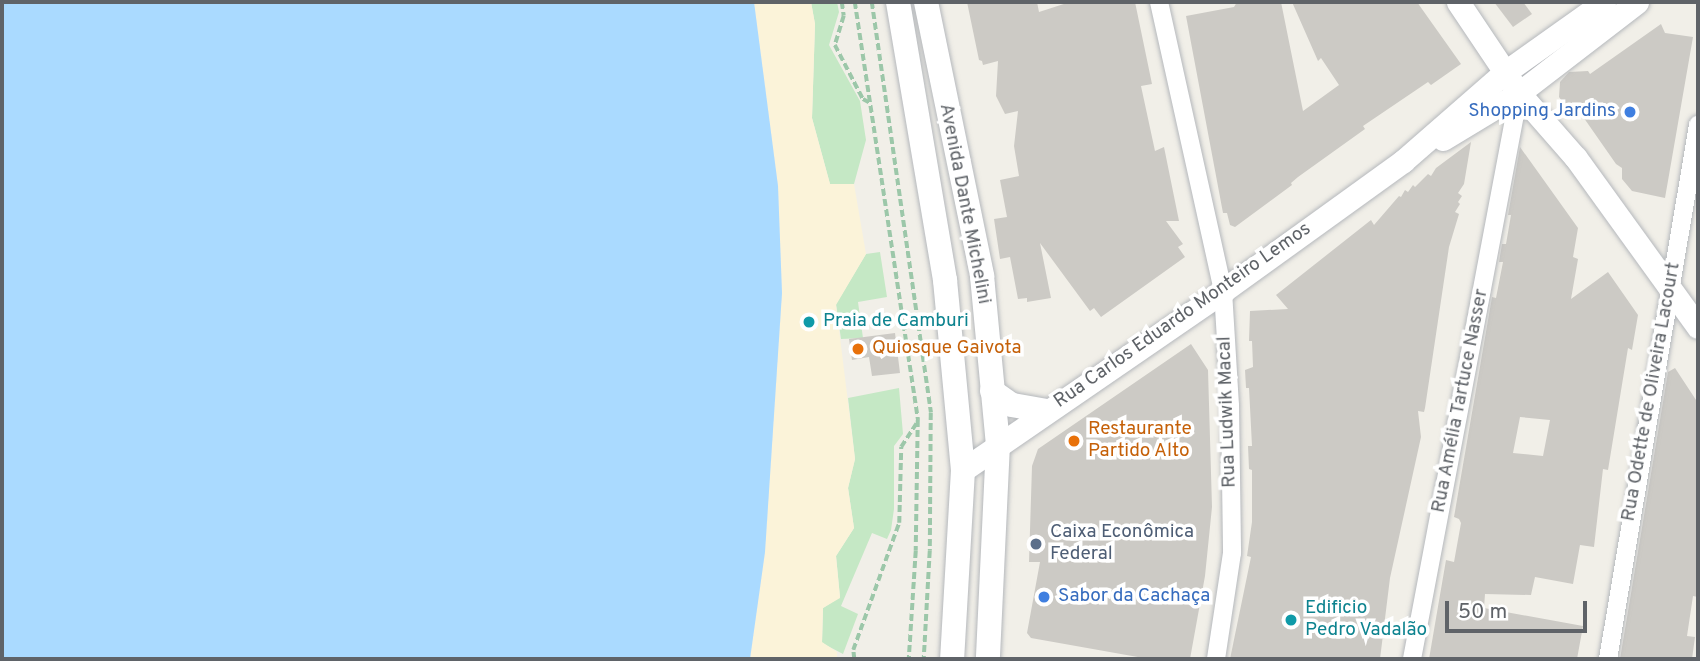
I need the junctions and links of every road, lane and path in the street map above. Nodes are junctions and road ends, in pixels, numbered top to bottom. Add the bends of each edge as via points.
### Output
1 (842, 2) edge
2 (855, 2) edge
3 (872, 2) edge
4 (898, 2) edge
5 (926, 2) edge
6 (1159, 2) edge
7 (1459, 2) edge
8 (1604, 2) edge
9 (1637, 2) edge
10 (1512, 68) junction
11 (1526, 87) junction
12 (872, 104) junction
13 (1475, 122) junction
14 (1698, 125) edge
15 (1509, 143) junction
16 (1403, 161) junction
17 (1670, 287) junction
18 (1223, 291) junction
19 (1698, 327) edge
20 (992, 391) junction
21 (1046, 411) junction
22 (918, 420) junction
23 (999, 444) junction
24 (963, 470) junction
25 (854, 659) edge
26 (909, 659) edge
27 (924, 659) edge
28 (952, 659) edge
29 (988, 659) edge
30 (1216, 659) edge
31 (1412, 659) edge
32 (1608, 659) edge

1 - 12 path via 844,16 835,45 863,99
2 - 12 path
3 - 27 path via 932,413
4 - 24 main road, Avenida Dante Michelini via 945,281
5 - 20 main road, Avenida Dante Michelini via 982,276
6 - 18 street, Rua Ludwik Macal
7 - 10 street
8 - 10 street, Rua Carlos Eduardo Monteiro Lemos
9 - 11 street, Rua Carlos Eduardo Monteiro Lemos
10 - 11 street
10 - 16 street, Rua Carlos Eduardo Monteiro Lemos
11 - 13 street, Rua Carlos Eduardo Monteiro Lemos
11 - 15 street, Rua Amélia Tartuce Nasser
11 - 17 street
12 - 22 path
13 - 15 street via 1501,127
13 - 16 street, Rua Carlos Eduardo Monteiro Lemos
14 - 17 street, Rua Odette de Oliveira Lacourt
15 - 31 street, Rua Amélia Tartuce Nasser
16 - 18 street, Rua Carlos Eduardo Monteiro Lemos
17 - 19 street
17 - 32 street, Rua Odette de Oliveira Lacourt
18 - 21 street, Rua Carlos Eduardo Monteiro Lemos
18 - 30 street, Rua Ludwik Macal via 1232,552
20 - 21 main road via 1012,405
20 - 23 main road, Avenida Dante Michelini
21 - 23 street, Rua Carlos Eduardo Monteiro Lemos
22 - 25 path via 901,447 899,523 853,650
22 - 26 path
23 - 24 street, Rua Carlos Eduardo Monteiro Lemos
23 - 29 main road, Avenida Dante Michelini
24 - 28 main road, Avenida Dante Michelini

